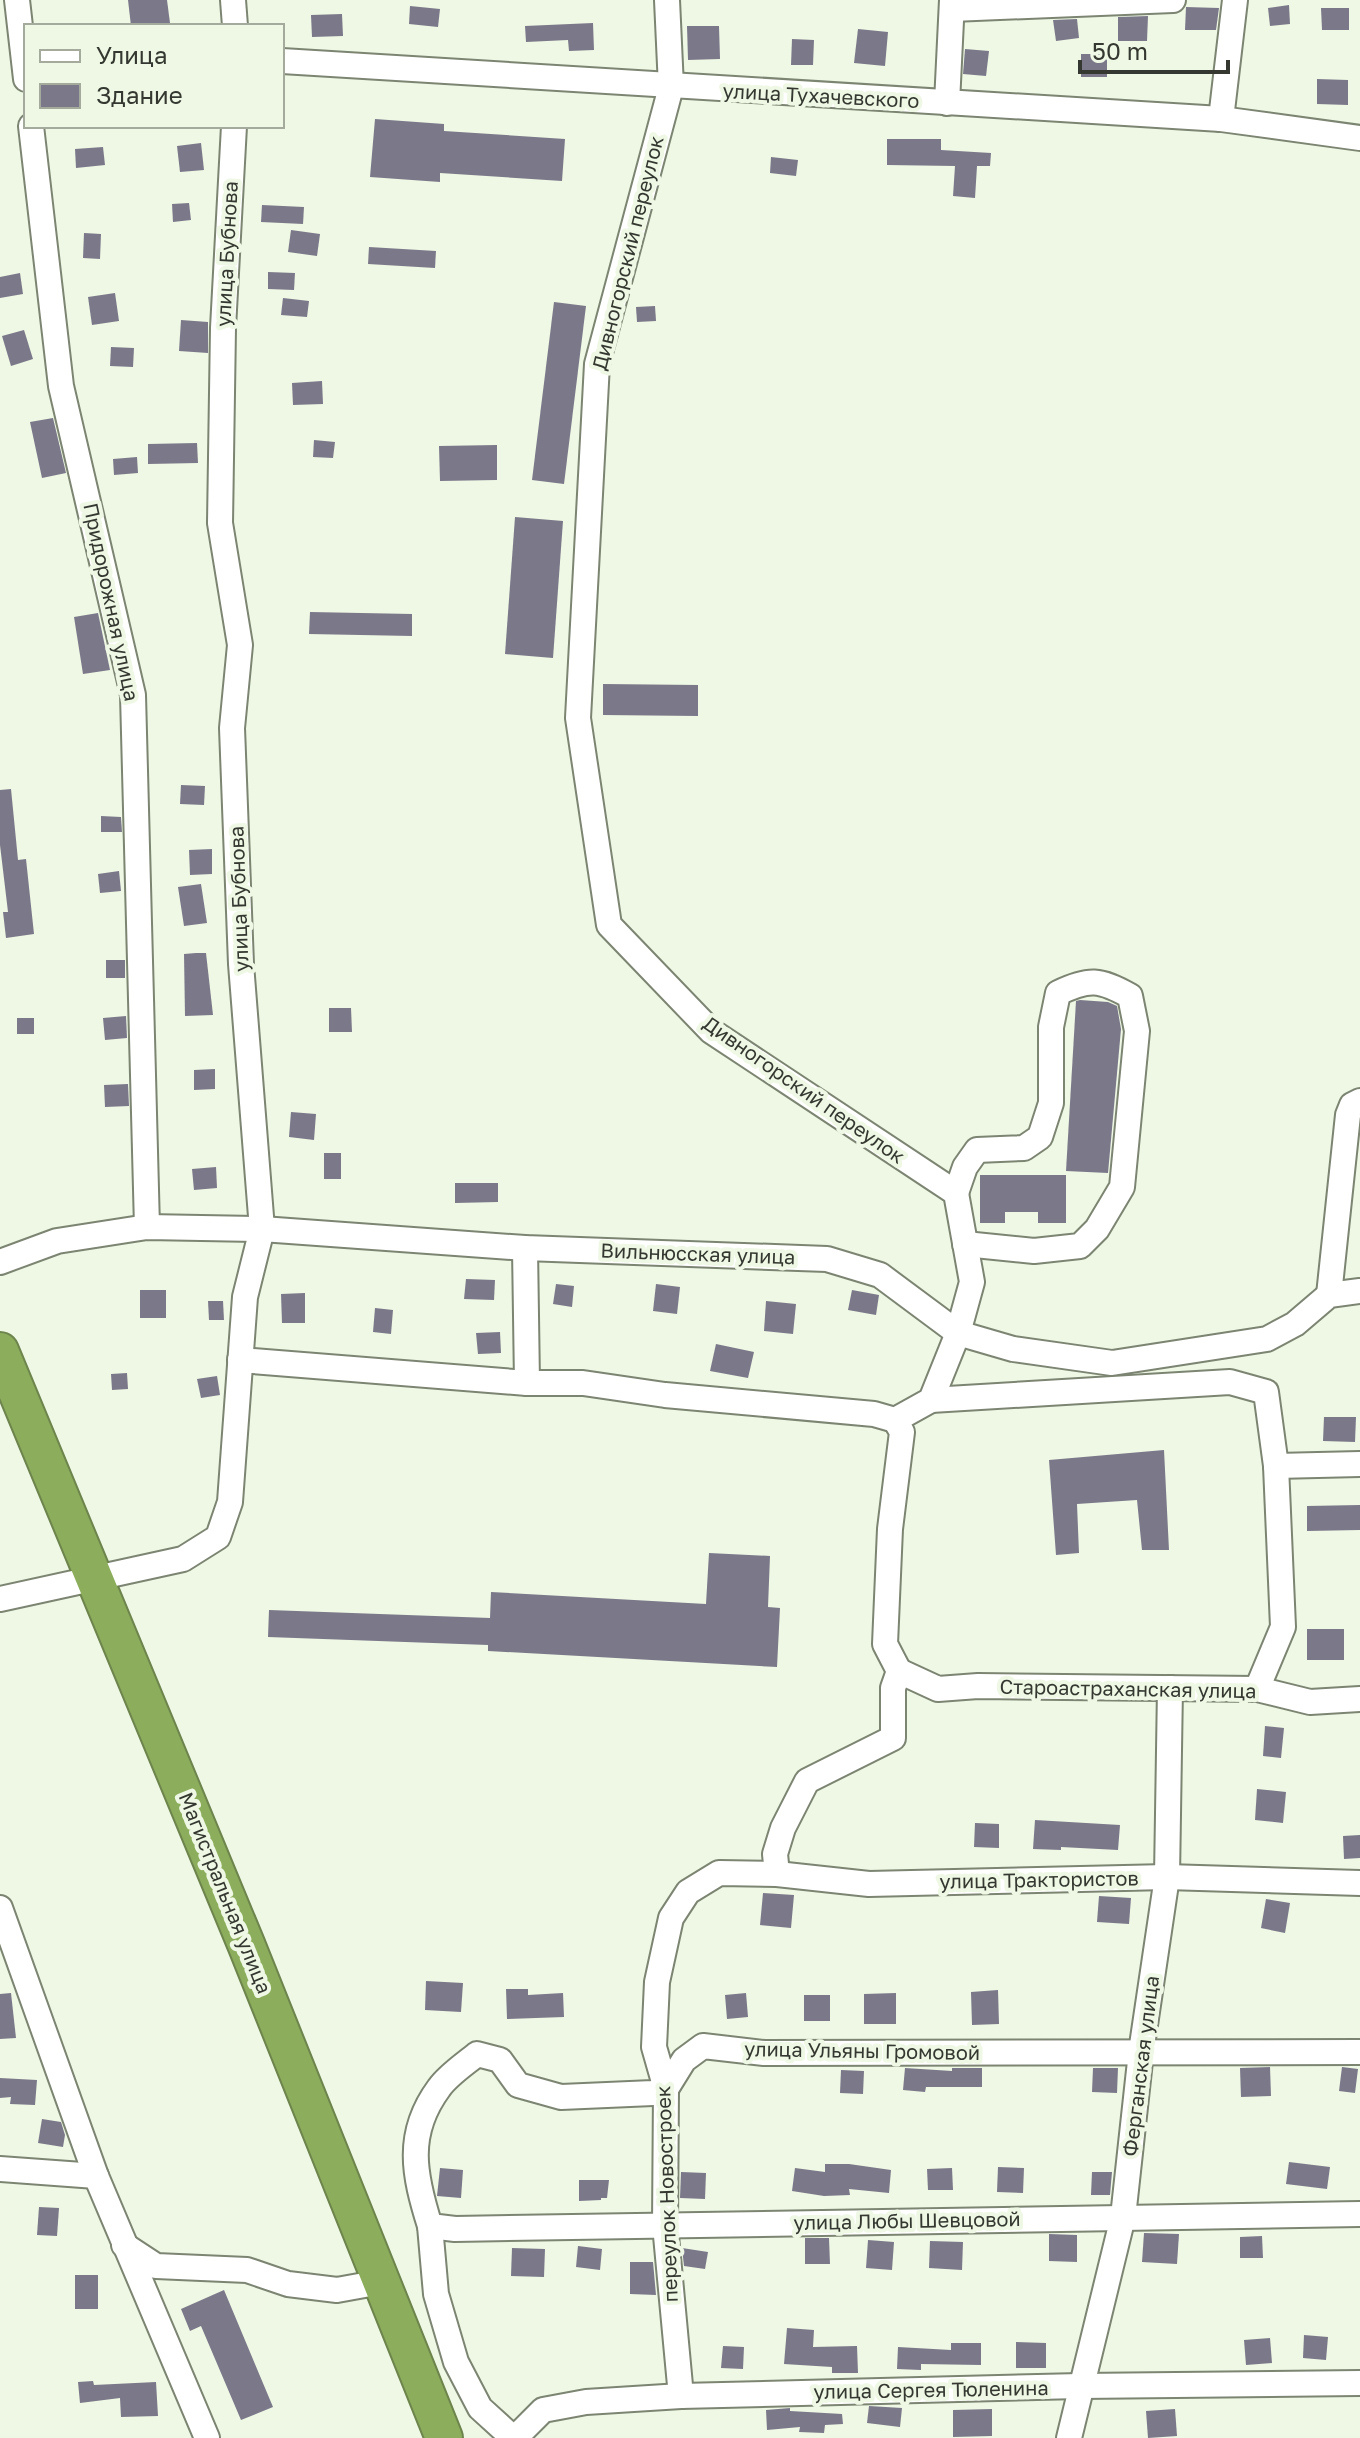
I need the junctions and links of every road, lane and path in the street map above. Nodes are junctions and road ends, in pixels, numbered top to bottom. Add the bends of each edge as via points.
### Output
1 (17, 0) edge
2 (233, 0) edge
3 (667, 0) edge
4 (1173, 0) edge
5 (1235, 0) edge
6 (952, 5) edge
7 (235, 24) edge
8 (24, 61) edge
9 (284, 61) edge
10 (671, 87) junction
11 (947, 103) junction
12 (1221, 119) junction
13 (31, 128) edge
14 (234, 128) edge
15 (1360, 138) edge
16 (1360, 1101) edge
17 (956, 1193) junction
18 (147, 1227) junction
19 (262, 1229) junction
20 (965, 1244) junction
21 (525, 1248) junction
22 (0, 1262) edge
23 (1360, 1291) edge
24 (1329, 1295) junction
25 (958, 1333) junction
26 (0, 1351) edge
27 (240, 1360) junction
28 (527, 1383) junction
29 (931, 1400) junction
30 (895, 1420) junction
31 (1360, 1464) edge
32 (1276, 1466) junction
33 (94, 1580) junction
34 (0, 1599) edge
35 (899, 1671) junction
36 (1170, 1688) junction
37 (1257, 1689) junction
38 (1360, 1699) edge
39 (719, 1873) joint
40 (777, 1874) junction
41 (1167, 1877) junction
42 (1360, 1883) edge
43 (0, 1908) edge
44 (1141, 2052) junction
45 (1360, 2052) edge
46 (666, 2089) junction
47 (0, 2169) edge
48 (96, 2176) junction
49 (1360, 2214) edge
50 (1123, 2217) junction
51 (665, 2225) junction
52 (430, 2226) junction
53 (124, 2245) junction
54 (381, 2282) junction
55 (1360, 2383) edge
56 (1080, 2386) junction
57 (681, 2396) junction
58 (207, 2438) edge
59 (444, 2438) edge
60 (514, 2438) edge
61 (1069, 2438) edge

1 - 8 street
2 - 7 street
3 - 10 street, Дивногорский переулок
4 - 6 street
5 - 12 street
6 - 11 street
9 - 10 street, улица Тухачевского
10 - 11 street, улица Тухачевского
10 - 17 street, Дивногорский переулок via 597,364 578,718 609,925 711,1031
11 - 12 street, улица Тухачевского
12 - 15 street, улица Тухачевского
13 - 18 street, Придорожная улица via 61,386 133,695
14 - 19 street, улица Бубнова via 220,523 240,645 232,728 241,964
16 - 24 street via 1348,1115
17 - 20 street
17 - 20 street via 977,1150 1024,1148 1040,1137 1051,1103 1051,1027 1058,993 1077,983 1107,983 1130,996 1137,1031 1122,1187 1097,1229 1080,1246 1034,1251
18 - 19 street, Вильнюсская улица
18 - 22 street, Вильнюсская улица via 57,1241
19 - 21 street, Вильнюсская улица
19 - 27 street, улица Бубнова via 245,1297
20 - 25 street via 972,1282
21 - 25 street, Вильнюсская улица via 827,1259 880,1275
21 - 28 street
23 - 24 street
24 - 25 street, Вильнюсская улица via 1267,1339 1112,1363 1013,1349
25 - 29 street
26 - 33 highway, Магистральная улица
27 - 28 street
27 - 33 street, улица Бубнова via 230,1502 218,1537 183,1559
28 - 30 street via 583,1383
29 - 30 street
29 - 32 street via 1230,1382 1266,1392
30 - 35 street via 902,1432 890,1529 885,1644
31 - 32 street
32 - 37 street via 1283,1627
33 - 34 street, улица Бубнова
33 - 54 highway, Магистральная улица
35 - 36 street, Староастраханская улица via 938,1689
35 - 40 street via 893,1688 893,1738 807,1781 783,1828 775,1854
36 - 37 street, Староастраханская улица
36 - 41 street, Ферганская улица
37 - 38 street, Староастраханская улица via 1310,1702
39 - 40 street, улица Трактористов
39 - 46 street, переулок Новостроек via 688,1892 671,1918 657,1982 654,2047
40 - 41 street, улица Трактористов via 869,1884
41 - 42 street, улица Трактористов
41 - 44 street, Ферганская улица
43 - 48 street
44 - 45 street, улица Ульяны Громовой
44 - 46 street, улица Ульяны Громовой via 764,2053 703,2046 684,2060
44 - 50 street, Ферганская улица
46 - 51 street, переулок Новостроек
46 - 52 street via 561,2097 518,2085 500,2060 477,2054 440,2086 417,2128 417,2183
47 - 48 street
48 - 53 street
49 - 50 street, улица Любы Шевцовой
50 - 51 street, улица Любы Шевцовой
50 - 56 street, Ферганская улица
51 - 52 street, улица Любы Шевцовой
51 - 57 street, переулок Новостроек
52 - 60 street via 436,2294 456,2362 480,2408
53 - 54 street via 156,2266 247,2270 288,2284 337,2290
53 - 58 street
54 - 59 highway, Магистральная улица
55 - 56 street, улица Сергея Тюленина
56 - 57 street, улица Сергея Тюленина
56 - 61 street, Ферганская улица
57 - 60 street, улица Сергея Тюленина via 543,2410

